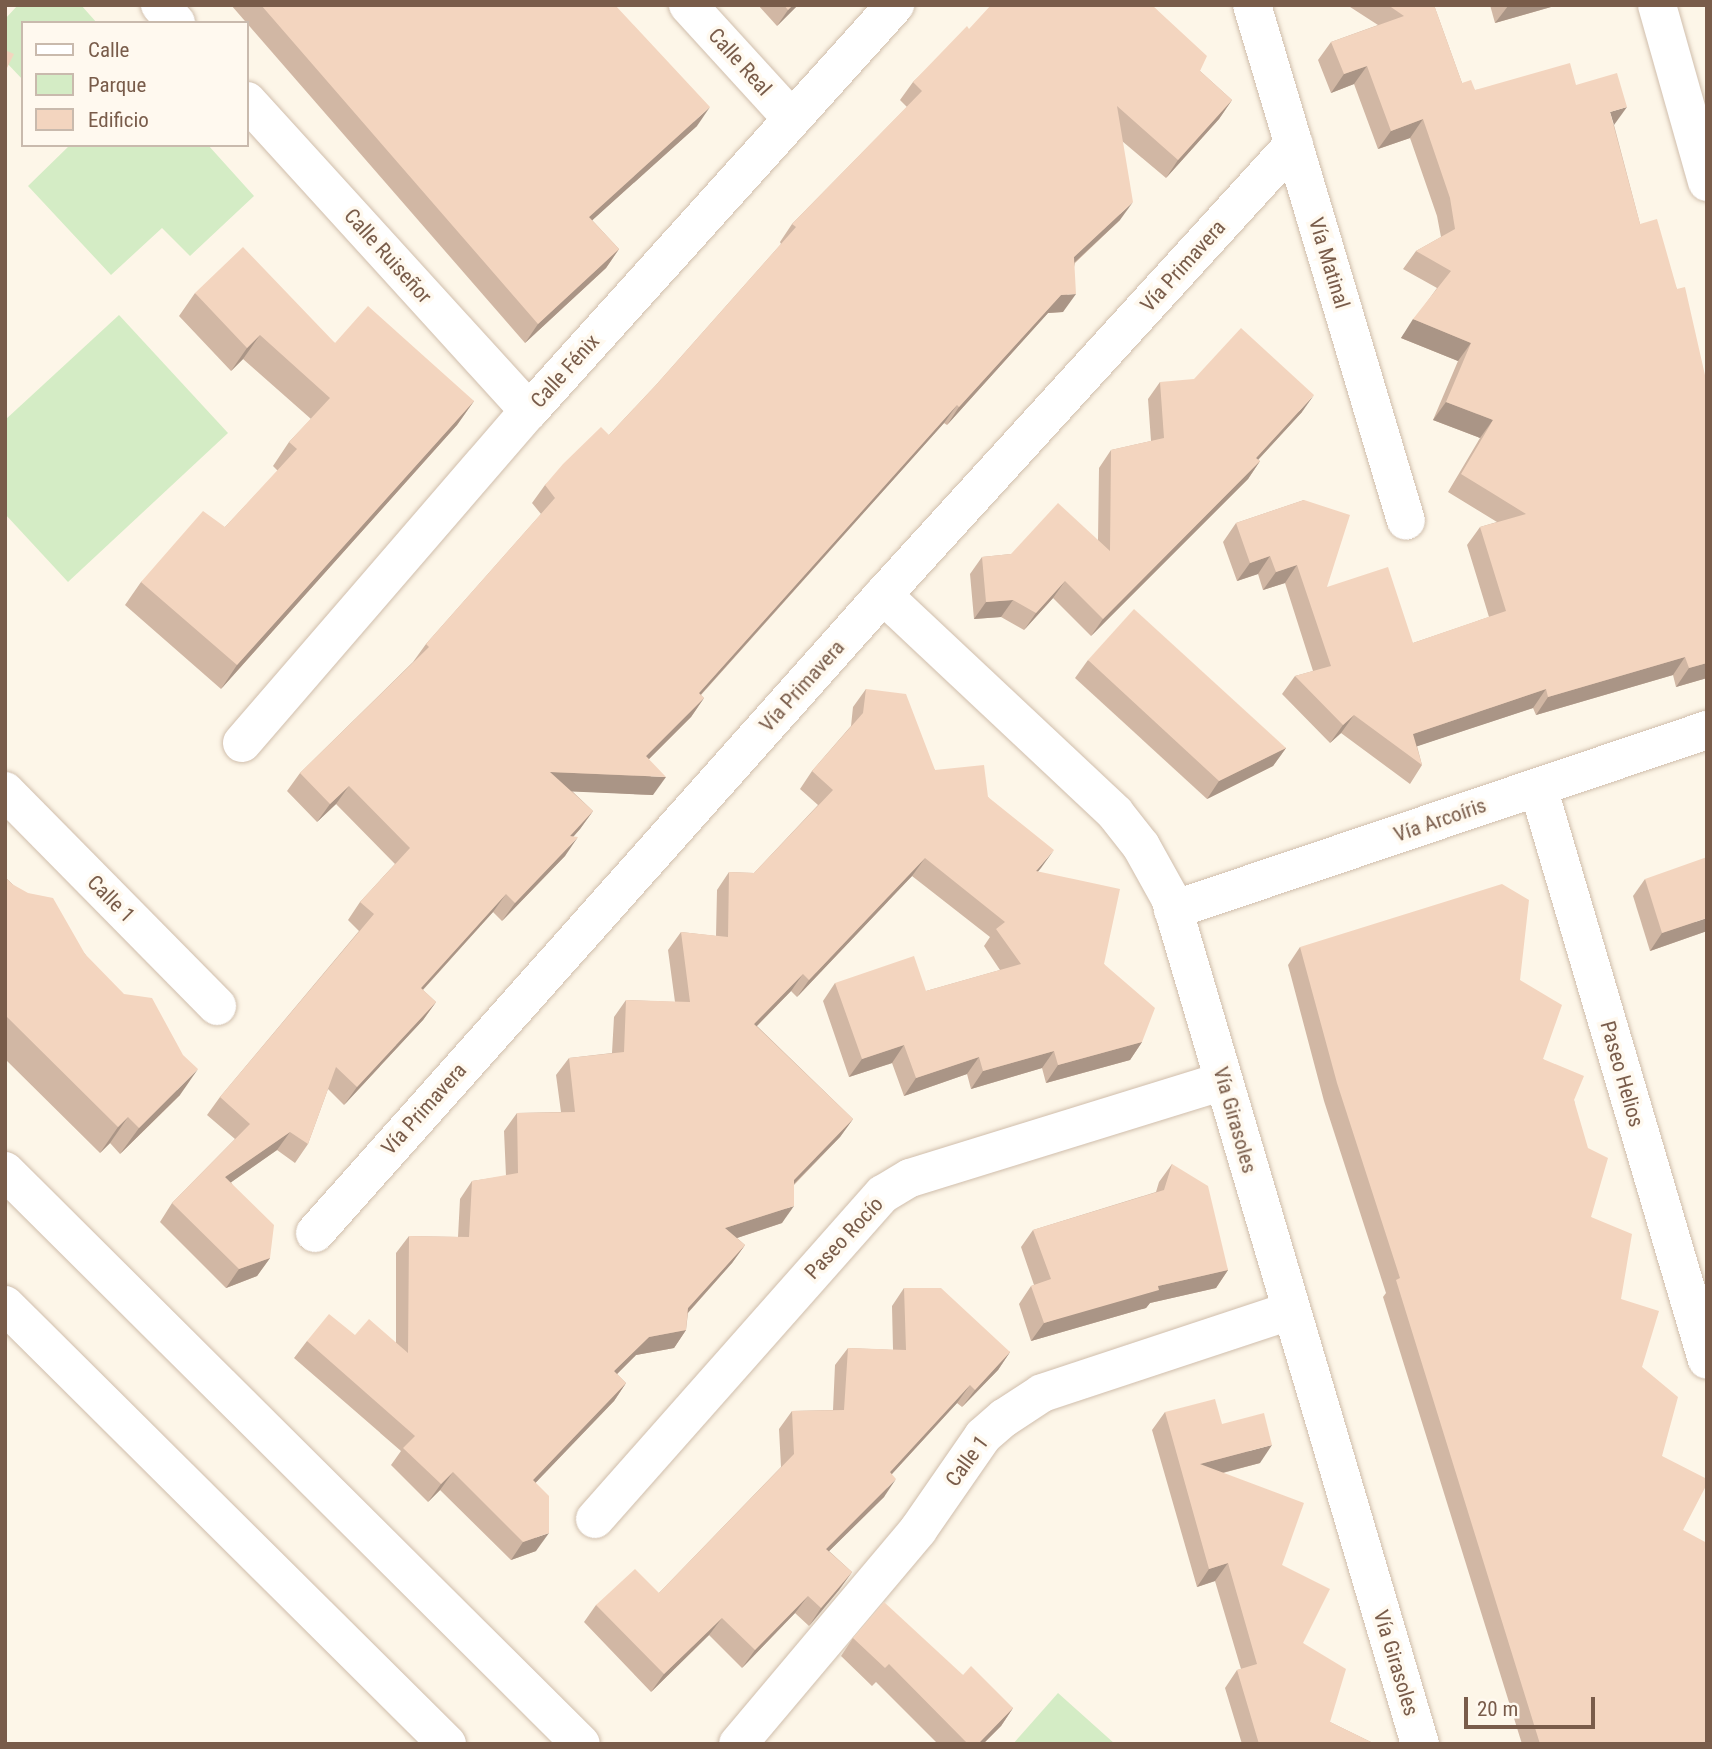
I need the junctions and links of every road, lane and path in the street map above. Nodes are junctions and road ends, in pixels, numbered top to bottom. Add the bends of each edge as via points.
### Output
1 (160, 5) edge
2 (688, 5) edge
3 (895, 5) edge
4 (1252, 5) edge
5 (1657, 5) edge
6 (174, 21) edge
7 (248, 102) edge
8 (792, 119) junction
9 (1294, 144) junction
10 (1707, 182) edge
11 (529, 411) junction
12 (1406, 521) dead end
13 (883, 595) junction
14 (1707, 730) edge
15 (242, 743) dead end
16 (1538, 787) junction
17 (5, 791) edge
18 (1173, 910) junction
19 (217, 1006) dead end
20 (1223, 1081) junction
21 (5, 1171) edge
22 (315, 1233) dead end
23 (5, 1305) edge
24 (1290, 1311) junction
25 (1707, 1360) edge
26 (596, 1520) dead end
27 (447, 1744) edge
28 (581, 1744) edge
29 (738, 1744) edge
30 (1420, 1744) edge

1 - 6 street
2 - 8 street, Calle Real
3 - 8 street, Calle Fénix
4 - 9 street, Vía Matinal
5 - 10 street
7 - 11 street, Calle Ruiseñor
8 - 11 street, Calle Fénix
9 - 12 street, Vía Matinal
9 - 13 street, Vía Primavera
11 - 15 street, Calle Fénix
13 - 18 street, Vía Girasoles via 1115,813 1141,846
13 - 22 street, Vía Primavera
14 - 16 street, Vía Arcoíris
16 - 18 street, Vía Arcoíris
16 - 25 street, Paseo Helios
17 - 19 street, Calle 1
18 - 20 street, Vía Girasoles
20 - 24 street, Vía Girasoles
20 - 26 street, Paseo Rocío via 910,1178 883,1194
21 - 28 street
23 - 27 street
24 - 29 street, Calle 1 via 1042,1393 1004,1418 983,1436 918,1530
24 - 30 street, Vía Girasoles

